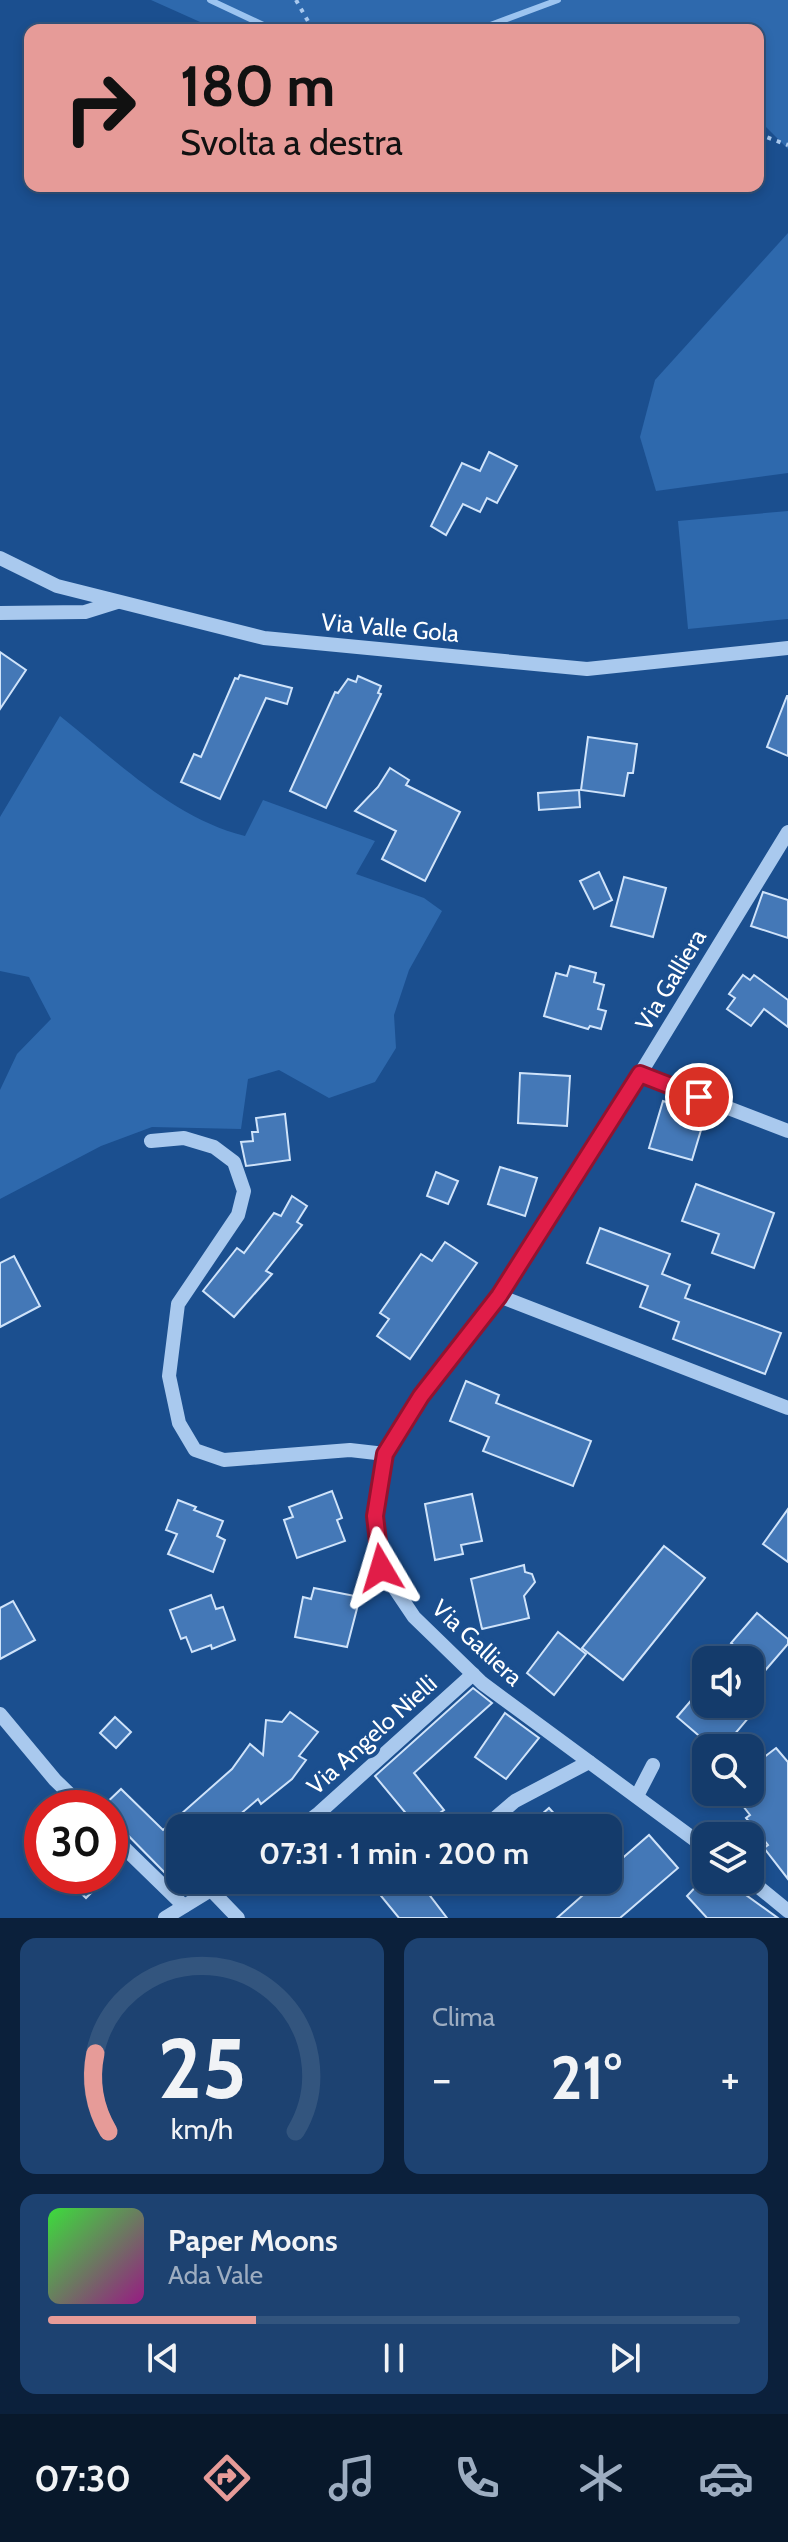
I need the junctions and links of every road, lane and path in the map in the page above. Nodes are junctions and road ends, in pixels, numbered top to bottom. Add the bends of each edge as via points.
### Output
1 (296, 0) edge
2 (310, 24) edge
3 (764, 136) edge
4 (788, 145) edge
5 (0, 558) edge
6 (118, 601) junction
7 (0, 613) edge
8 (788, 648) edge
9 (788, 832) edge
10 (782, 850) edge
11 (640, 1074) junction
12 (788, 1131) edge
13 (151, 1141) dead end
14 (499, 1296) junction
15 (788, 1408) edge
16 (385, 1454) junction
17 (473, 1674) junction
18 (0, 1714) edge
19 (589, 1762) junction
20 (653, 1765) dead end
21 (65, 1790) edge
22 (637, 1796) junction
23 (318, 1814) edge
24 (500, 1814) edge
25 (692, 1837) edge
26 (128, 1852) edge
27 (764, 1891) edge
28 (204, 1894) edge
29 (215, 1894) edge
30 (184, 1906) junction
31 (788, 1911) edge
32 (165, 1918) edge
33 (238, 1918) edge

1 - 2 path
3 - 4 path
5 - 6 street, Via Valle Gola via 57,586
6 - 7 street via 85,612
6 - 8 street, Via Valle Gola via 264,638 587,669
9 - 10 street, Via Galliera
10 - 11 street, Via Galliera
11 - 12 street
11 - 14 street, Via Galliera
13 - 16 street via 184,1138 214,1147 234,1162 244,1191 238,1215 178,1304 169,1376 179,1423 195,1450 224,1460 350,1450
14 - 15 street
14 - 16 street, Via Galliera via 421,1396
16 - 17 street, Via Galliera via 375,1516 381,1568 414,1617
17 - 19 street, Via Galliera
17 - 23 street, Via Angelo Nielli
18 - 21 street
19 - 22 street, Via Galliera
19 - 24 street
20 - 22 street
22 - 25 street, Via Galliera
26 - 30 street
27 - 31 street
28 - 30 street
29 - 33 street
30 - 32 street

